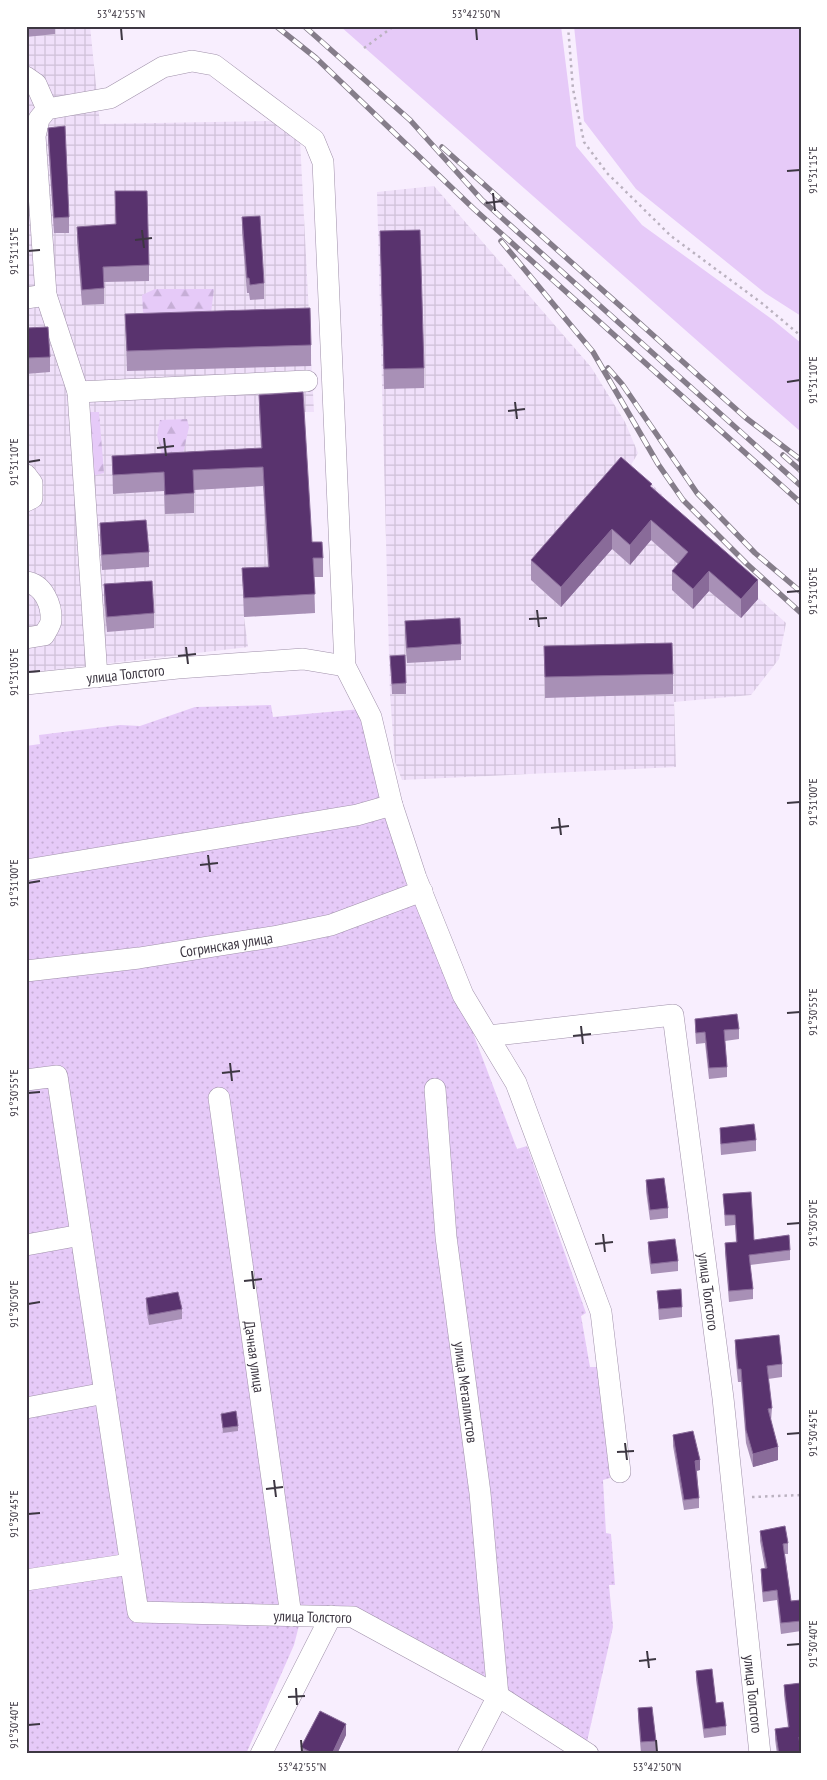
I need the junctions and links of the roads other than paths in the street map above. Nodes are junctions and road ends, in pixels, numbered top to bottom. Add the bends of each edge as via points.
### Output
1 (26, 77) edge
2 (47, 108) junction
3 (30, 137) edge
4 (36, 297) edge
5 (307, 381) dead end
6 (78, 392) junction
7 (26, 475) edge
8 (26, 500) edge
9 (26, 582) edge
10 (26, 638) edge
11 (345, 666) junction
12 (97, 677) junction
13 (26, 684) edge
14 (392, 805) junction
15 (26, 870) edge
16 (422, 891) junction
17 (26, 971) edge
18 (488, 1036) junction
19 (26, 1080) edge
20 (435, 1089) dead end
21 (219, 1098) dead end
22 (82, 1236) junction
23 (26, 1245) edge
24 (105, 1394) junction
25 (26, 1408) edge
26 (620, 1472) dead end
27 (130, 1564) junction
28 (26, 1580) edge
29 (291, 1616) junction
30 (331, 1616) junction
31 (498, 1696) junction
32 (262, 1754) edge
33 (468, 1754) edge
34 (588, 1754) edge
35 (760, 1754) edge

1 - 2 street via 36,84
2 - 3 street
2 - 11 street via 110,98 163,67 192,61 214,65 314,140 323,162
3 - 4 street
4 - 6 street
5 - 6 street
6 - 12 street
7 - 8 street via 32,483 32,498
9 - 10 street via 38,586 48,600 51,622 44,635
11 - 12 street, улица Толстого via 302,659
11 - 14 street via 371,717
12 - 13 street, улица Толстого
14 - 15 street via 357,815
14 - 16 street
16 - 17 street, Согринская улица via 331,925 278,936 139,958
16 - 18 street via 463,995
18 - 26 street via 516,1083 601,1312
18 - 35 street, улица Толстого via 673,1015 722,1398
19 - 22 street via 57,1076
20 - 31 street, улица Металлистов via 446,1237 480,1492
21 - 29 street, Дачная улица
22 - 23 street
22 - 24 street
24 - 25 street
24 - 27 street
27 - 28 street
27 - 29 street, улица Толстого via 138,1612
29 - 30 street, улица Толстого
30 - 31 street, улица Толстого via 353,1617
30 - 32 street
31 - 33 street
31 - 34 street, улица Толстого

